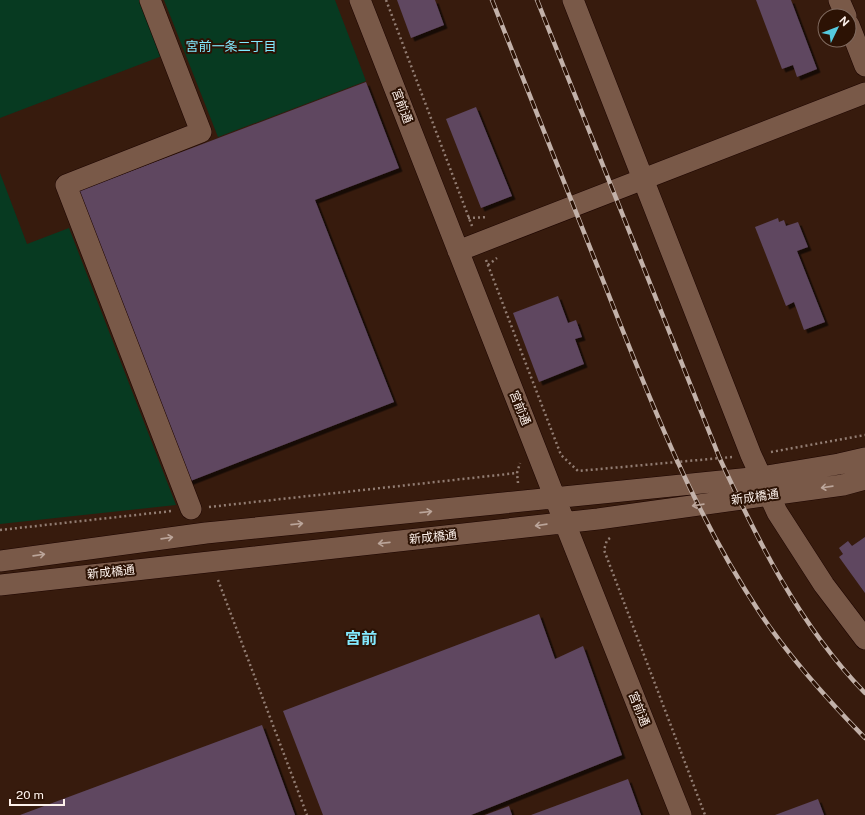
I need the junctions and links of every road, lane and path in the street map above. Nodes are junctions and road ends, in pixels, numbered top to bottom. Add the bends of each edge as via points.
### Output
1 (150, 0) edge
2 (360, 0) edge
3 (386, 0) edge
4 (573, 0) edge
5 (857, 46) edge
6 (865, 66) edge
7 (865, 93) edge
8 (643, 178) junction
9 (491, 217) dead end
10 (468, 218) junction
11 (479, 242) junction
12 (458, 250) junction
13 (865, 435) edge
14 (751, 455) junction
15 (865, 458) edge
16 (517, 473) dead end
17 (865, 479) edge
18 (765, 486) junction
19 (555, 498) junction
20 (191, 509) junction
21 (564, 522) junction
22 (0, 530) edge
23 (611, 537) dead end
24 (0, 561) edge
25 (226, 579) dead end
26 (212, 580) dead end
27 (218, 580) junction
28 (0, 585) edge
29 (865, 639) edge
30 (307, 815) edge
31 (681, 815) edge
32 (705, 815) edge

1 - 20 street via 201,132 66,185
2 - 12 street, 宮前通
3 - 10 path
4 - 8 street
5 - 6 street
7 - 8 street
8 - 11 street
8 - 14 street
9 - 10 path
10 - 11 path
11 - 12 street
11 - 14 path via 561,455 578,471
12 - 19 street, 宮前通
13 - 14 path
14 - 18 street
15 - 18 street, 新成橋通
16 - 20 path
17 -> 18 street, 新成橋通 via 843,485
18 - 19 street, 新成橋通
18 -> 21 street, 新成橋通
18 - 29 street via 777,512 824,585
19 - 21 street, 宮前通
24 -> 19 street, 新成橋通 via 206,533
20 - 22 path
21 -> 28 street, 新成橋通
21 - 31 street, 宮前通
23 - 32 path via 607,540 604,550
25 - 27 path
26 - 27 path
27 - 30 path

